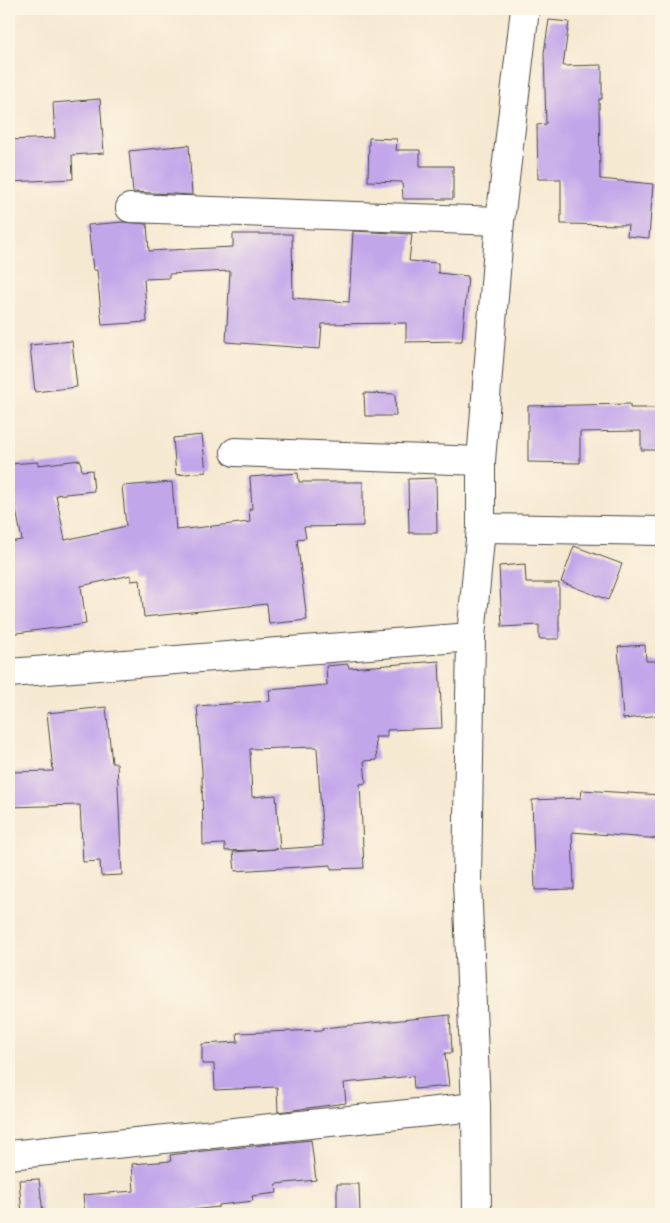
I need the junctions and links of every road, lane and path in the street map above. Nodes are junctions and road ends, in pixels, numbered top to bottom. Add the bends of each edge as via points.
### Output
1 (525, 9) edge
2 (130, 208) dead end
3 (500, 221) junction
4 (235, 452) dead end
5 (482, 461) junction
6 (481, 528) junction
7 (661, 531) edge
8 (471, 637) junction
9 (9, 673) edge
10 (476, 1107) junction
11 (9, 1156) edge
12 (477, 1214) edge

1 - 3 street
2 - 3 street
3 - 5 street
4 - 5 street
5 - 6 street
6 - 7 street
6 - 8 street
8 - 9 street
8 - 10 street via 467,880
10 - 11 street
10 - 12 street

